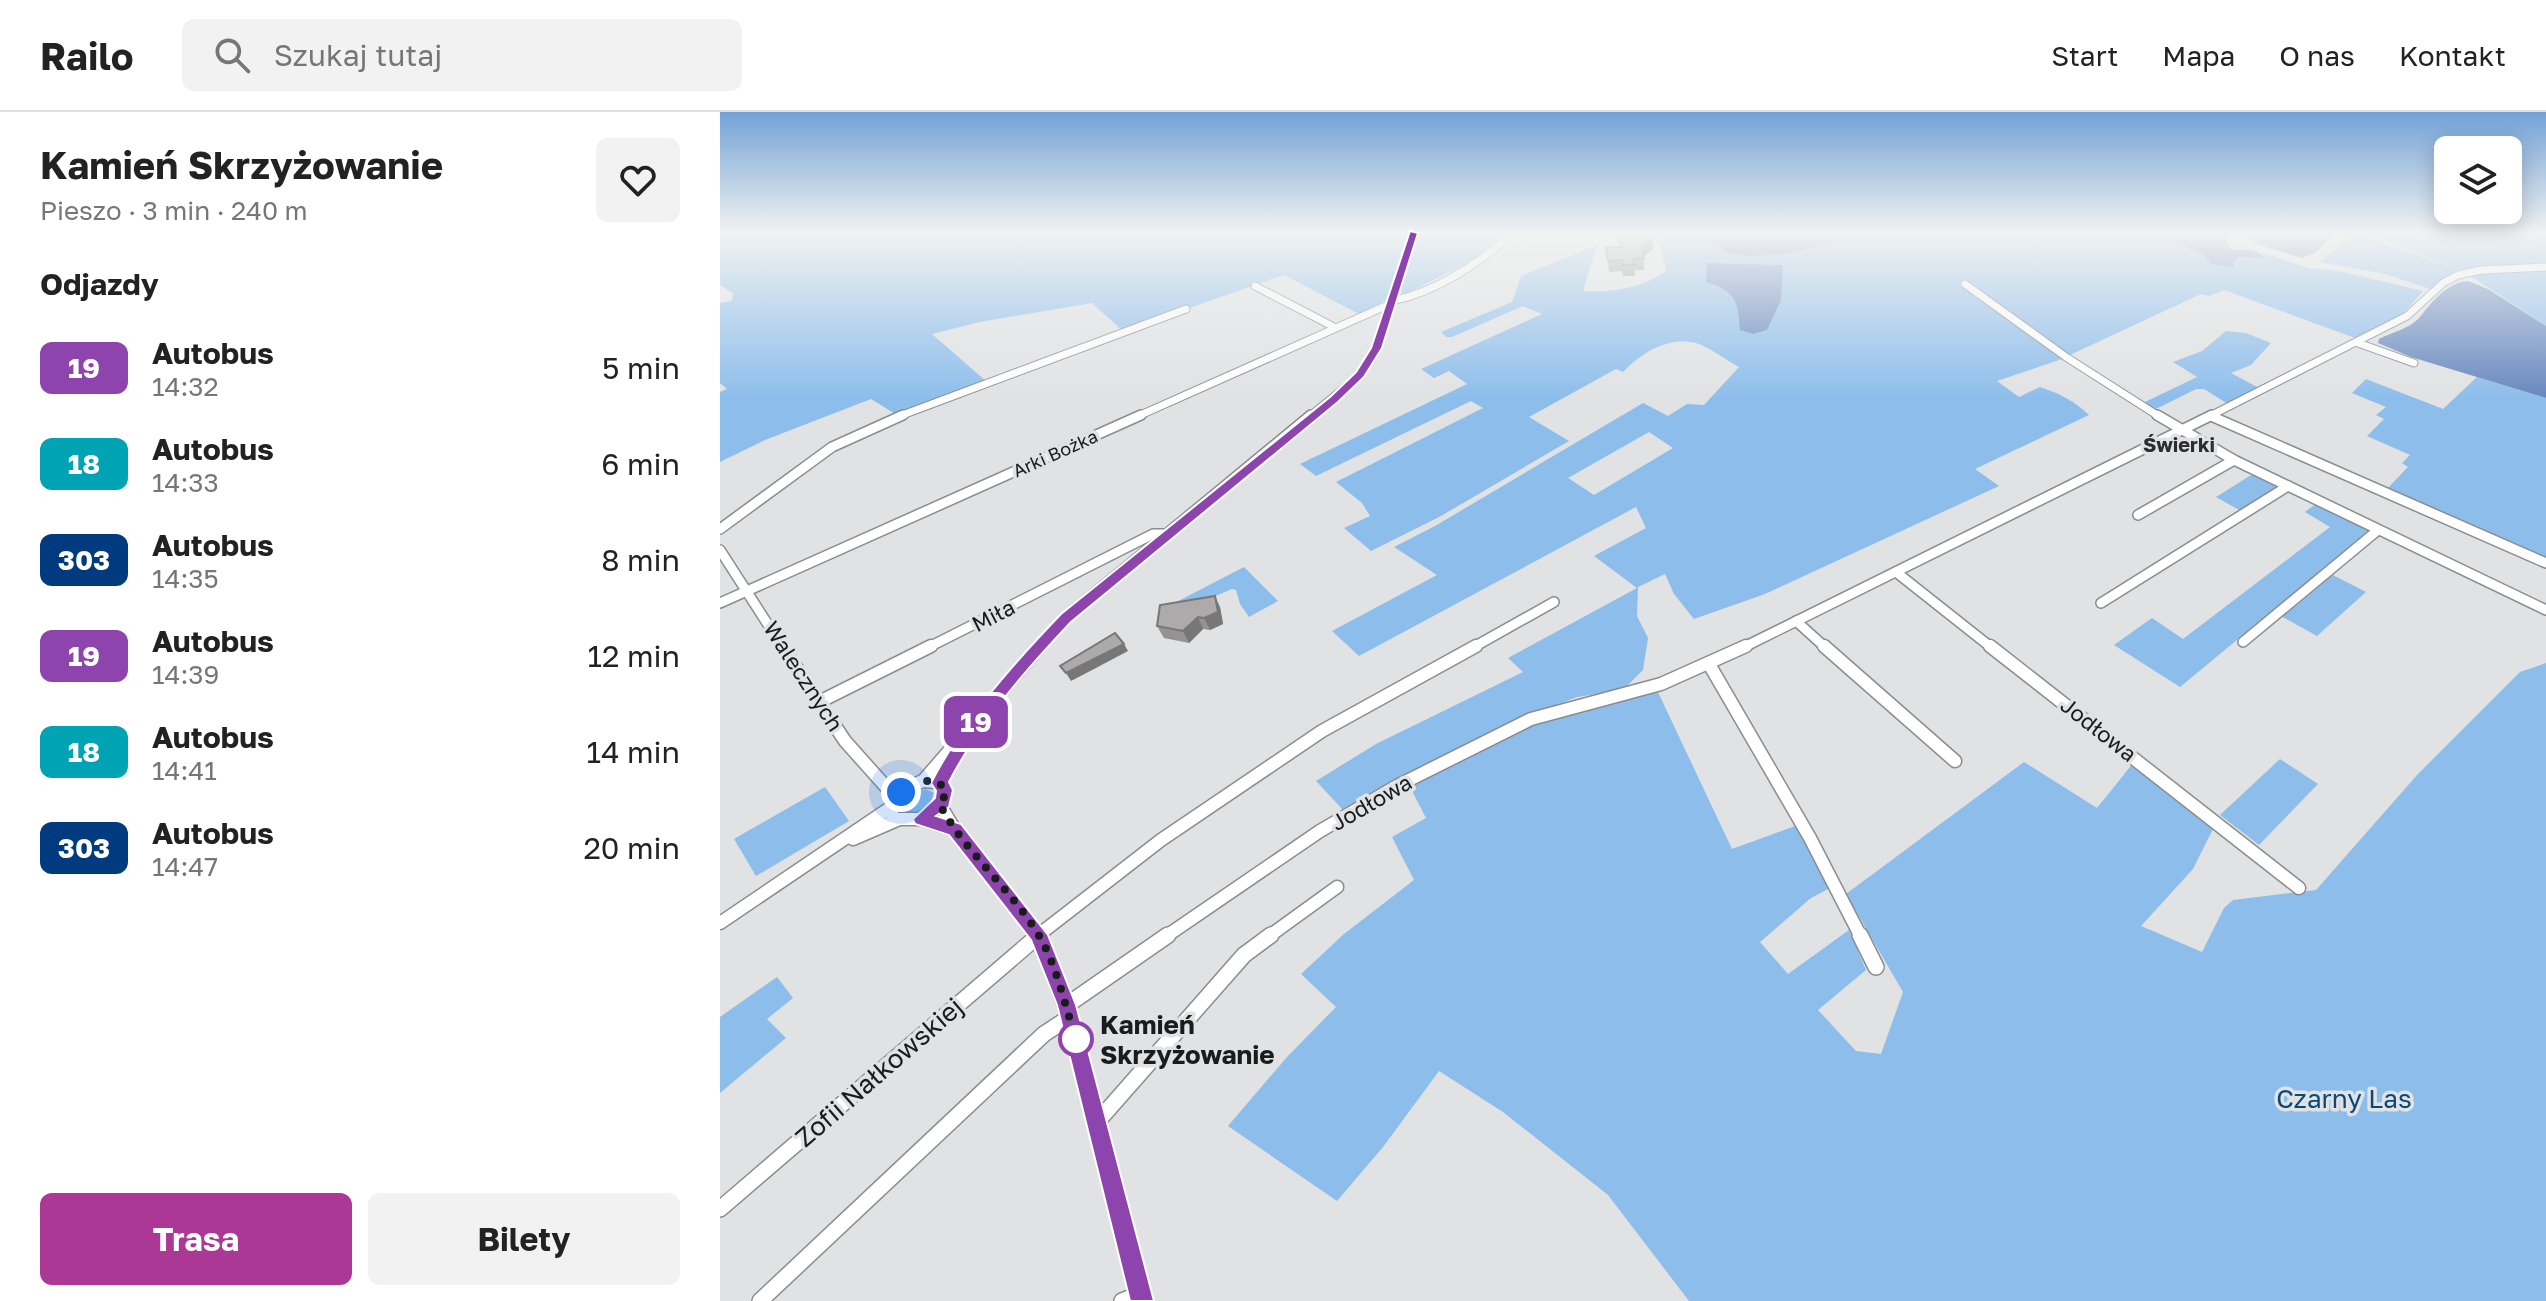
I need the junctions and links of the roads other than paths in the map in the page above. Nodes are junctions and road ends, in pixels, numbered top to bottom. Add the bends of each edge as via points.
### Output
1 (1260, 288) edge
2 (1396, 288) edge
3 (1425, 288) edge
4 (1971, 288) edge
5 (2437, 288) edge
6 (1391, 303) junction
7 (1186, 309) dead end
8 (1334, 327) junction
9 (2358, 343) junction
10 (2414, 363) dead end
11 (2211, 416) junction
12 (2182, 430) junction
13 (2234, 460) junction
14 (2288, 486) junction
15 (2138, 515) dead end
16 (720, 529) edge
17 (2378, 530) junction
18 (1166, 534) junction
19 (720, 550) edge
20 (2546, 563) edge
21 (1896, 572) junction
22 (749, 589) junction
23 (1554, 602) dead end
24 (720, 603) edge
25 (2101, 603) dead end
26 (2546, 610) edge
27 (1796, 621) junction
28 (2243, 642) dead end
29 (1709, 664) junction
30 (819, 702) junction
31 (964, 737) junction
32 (1955, 761) dead end
33 (923, 781) junction
34 (940, 783) junction
35 (893, 802) junction
36 (940, 805) junction
37 (921, 819) junction
38 (897, 820) junction
39 (955, 830) junction
40 (830, 850) junction
41 (1337, 887) dead end
42 (2299, 888) dead end
43 (720, 923) edge
44 (1039, 935) junction
45 (1876, 967) dead end
46 (1068, 1011) junction
47 (1098, 1121) junction
48 (720, 1209) edge
49 (1141, 1298) edge
50 (760, 1301) edge
51 (1122, 1301) edge

1 - 8 street
2 - 6 street
3 - 6 street, Arki Bożka
4 - 12 street via 2066,357
5 - 9 street, Jodłowa via 2415,311
6 - 8 street, Arki Bożka
6 - 18 street via 1372,356 1353,383
7 - 16 street via 882,423 832,447
8 - 22 street, Arki Bożka
9 - 10 street
9 - 11 street, Jodłowa
11 - 12 street, Jodłowa
11 - 20 street
12 - 13 street
12 - 21 street, Jodłowa
13 - 14 street
13 - 15 street
14 - 17 street
14 - 25 street
17 - 26 street
17 - 28 street
18 - 30 street, Miła via 1153,534
18 - 31 street via 1066,618
19 - 22 street, Walecznych
21 - 27 street, Jodłowa
21 - 42 street, Jodłowa
22 - 24 street, Arki Bożka
22 - 30 street, Walecznych
23 - 44 street, Zofii Nałkowskiej via 1322,731 1161,840
27 - 29 street, Jodłowa
27 - 32 street
29 - 45 street via 1810,838
29 - 46 street, Jodłowa via 1661,684 1531,719 1397,786 1320,831
30 - 35 street, Walecznych
31 - 33 street
31 - 34 street
33 - 34 street
33 - 35 street via 904,789
34 - 36 street via 945,792
35 - 38 street via 892,817
35 - 40 street
36 - 37 street
36 - 39 street
37 - 38 street
37 - 39 street
38 - 40 street
39 - 44 street
40 - 43 street
41 - 47 street via 1244,955
44 - 46 street
44 - 48 street, Zofii Nałkowskiej
46 - 47 street
46 - 50 street, Jodłowa
47 - 49 street
49 - 51 street

